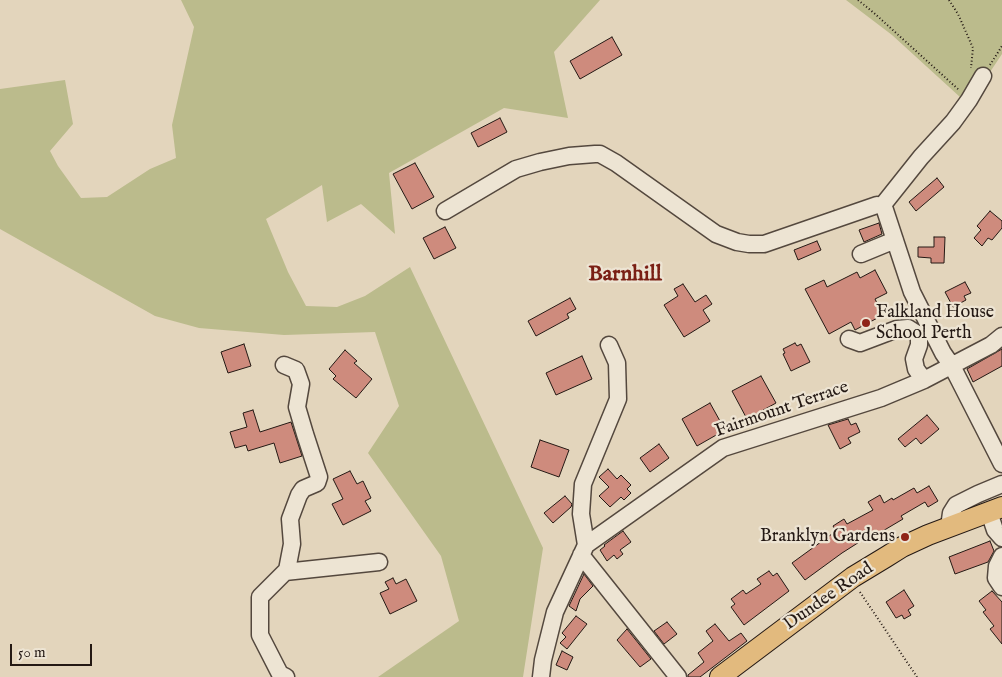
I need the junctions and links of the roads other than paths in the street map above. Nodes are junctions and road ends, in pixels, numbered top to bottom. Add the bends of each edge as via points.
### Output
1 (977, 75) road end
2 (882, 206) junction
3 (445, 211) dead end
4 (895, 240) junction
5 (861, 254) dead end
6 (1002, 336) edge
7 (849, 339) dead end
8 (609, 345) dead end
9 (284, 365) dead end
10 (952, 366) junction
11 (924, 380) junction
12 (1002, 464) edge
13 (1002, 484) edge
14 (996, 509) edge
15 (949, 527) junction
16 (1002, 538) edge
17 (584, 550) junction
18 (1002, 556) edge
19 (379, 562) dead end
20 (285, 572) junction
21 (1002, 587) edge
22 (726, 675) edge
23 (286, 677) edge
24 (541, 677) edge
25 (678, 677) edge

1 - 2 street via 969,100
2 - 3 street via 764,244 737,242 716,234 600,154 569,156 516,169
2 - 4 street
4 - 5 street
4 - 10 street via 912,292
6 - 10 street, Fairmount Terrace
7 - 11 street via 860,343 908,328 919,336 914,359
8 - 17 street via 617,363 618,399 583,484
9 - 20 street via 296,370 300,384 297,407 319,477 317,483 303,489 290,519 292,544
10 - 11 street, Fairmount Terrace
10 - 12 street
11 - 17 street, Fairmount Terrace via 758,442 723,448
13 - 15 street via 956,505
14 - 15 main road, Dundee Road
14 - 16 street via 995,530
15 - 22 main road, Dundee Road via 902,547 853,577
17 - 24 street via 555,612
17 - 25 street
18 - 21 street via 996,566 996,578
19 - 20 street
20 - 23 street via 260,597 260,635 280,674

